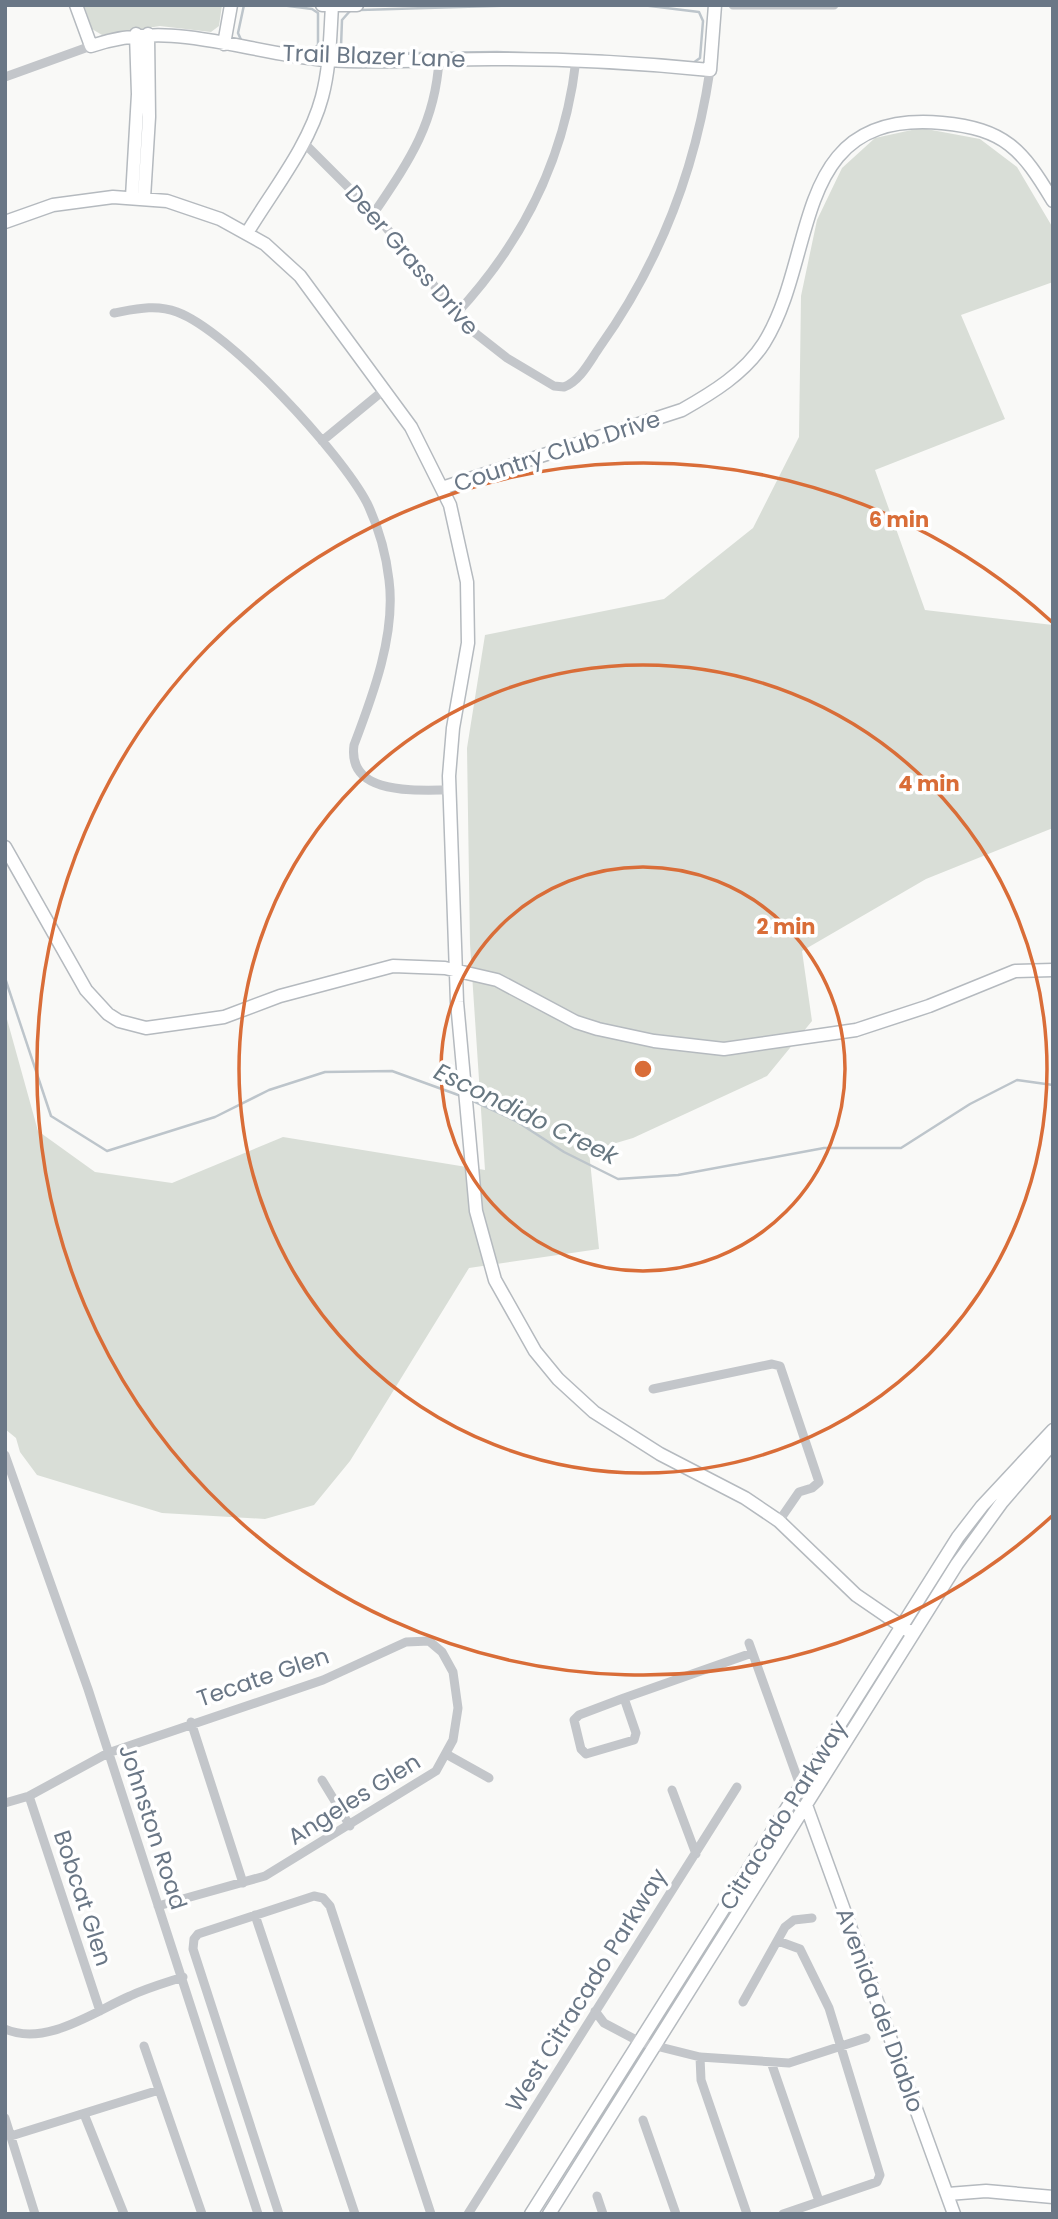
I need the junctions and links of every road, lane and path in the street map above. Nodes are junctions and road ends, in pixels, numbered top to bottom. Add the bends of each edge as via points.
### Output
1 (76, 5) edge
2 (231, 5) edge
3 (322, 5) edge
4 (357, 5) edge
5 (715, 5) edge
6 (733, 5) edge
7 (834, 5) edge
8 (332, 6) edge
9 (142, 34) junction
10 (224, 44) junction
11 (91, 47) junction
12 (328, 60) junction
13 (439, 60) junction
14 (576, 60) junction
15 (710, 71) junction
16 (5, 78) edge
17 (303, 142) junction
18 (138, 197) junction
19 (1053, 201) edge
20 (374, 213) junction
21 (5, 222) edge
22 (247, 233) junction
23 (114, 313) dead end
24 (456, 314) junction
25 (384, 390) junction
26 (322, 441) junction
27 (442, 488) junction
28 (450, 790) junction
29 (5, 847) edge
30 (457, 969) junction
31 (1053, 970) edge
32 (653, 1389) dead end
33 (1053, 1430) edge
34 (1053, 1443) edge
35 (5, 1455) edge
36 (779, 1521) junction
37 (901, 1626) junction
38 (913, 1634) junction
39 (429, 1641) joint
40 (624, 1698) junction
41 (191, 1722) junction
42 (108, 1753) junction
43 (446, 1754) junction
44 (489, 1778) dead end
45 (322, 1780) dead end
46 (737, 1787) dead end
47 (801, 1788) junction
48 (672, 1790) dead end
49 (29, 1796) junction
50 (5, 1803) edge
51 (806, 1805) junction
52 (350, 1826) junction
53 (789, 1833) junction
54 (696, 1854) junction
55 (243, 1882) junction
56 (158, 1906) junction
57 (256, 1915) junction
58 (811, 1918) dead end
59 (778, 1941) junction
60 (183, 1977) junction
61 (743, 2002) dead end
62 (100, 2011) junction
63 (595, 2011) junction
64 (8, 2031) edge
65 (866, 2038) dead end
66 (640, 2042) junction
67 (655, 2045) junction
68 (144, 2046) dead end
69 (841, 2046) junction
70 (700, 2057) junction
71 (771, 2062) junction
72 (159, 2090) junction
73 (84, 2114) junction
74 (5, 2118) edge
75 (643, 2120) dead end
76 (11, 2136) junction
77 (948, 2194) junction
78 (597, 2196) dead end
79 (1053, 2197) edge
80 (819, 2201) junction
81 (35, 2214) edge
82 (124, 2214) edge
83 (202, 2214) edge
84 (258, 2214) edge
85 (279, 2214) edge
86 (355, 2214) edge
87 (431, 2214) edge
88 (468, 2214) edge
89 (531, 2214) edge
90 (549, 2214) edge
91 (603, 2214) edge
92 (676, 2214) edge
93 (747, 2214) edge
94 (783, 2214) edge
95 (954, 2214) edge

1 - 11 main road
2 - 10 main road
3 - 8 main road
4 - 8 main road
5 - 15 main road, Deer Grass Drive
6 - 7 street
8 - 12 main road
9 - 10 main road, Trail Blazer Lane
9 - 11 main road, Trail Blazer Lane
9 - 18 main road via 149,117
10 - 12 main road, Trail Blazer Lane
11 - 16 street, Trail Blazer Lane
12 - 13 main road, Trail Blazer Lane
12 - 17 main road via 322,97
13 - 14 main road, Trail Blazer Lane
13 - 20 street via 435,100 425,128
14 - 15 main road, Trail Blazer Lane
14 - 24 street via 564,130 536,204 495,268
15 - 24 street, Deer Grass Drive via 697,141 669,226 625,310 576,379 567,386 554,386 507,359
17 - 20 street, Deer Grass Drive
17 - 22 main road
18 - 21 main road, Country Club Drive via 71,200
18 - 22 main road, Country Club Drive via 203,211
19 - 27 main road, Country Club Drive via 1016,147 967,126 908,122 866,134 843,150 815,191 784,299 764,343 738,372 682,410
20 - 24 street, Deer Grass Drive
22 - 25 main road, Country Club Drive via 300,276
23 - 26 street via 154,307 196,320 224,342
25 - 26 street
25 - 27 main road, Country Club Drive via 417,437
26 - 28 street via 368,504 389,582 390,620 354,745 356,767 377,785
27 - 28 main road via 462,548 469,612 467,661 451,745
28 - 30 main road
29 - 30 main road via 86,990 108,1014 132,1026 165,1027 224,1017 280,996 393,967
30 - 31 main road via 508,985 598,1029 654,1041 724,1048 856,1030 1015,971
30 - 36 main road via 476,1211 495,1280 535,1352 594,1412
32 - 36 street via 779,1366 819,1482 799,1492
33 - 37 main road, Citracado Parkway via 968,1524
34 - 38 main road, Citracado Parkway via 973,1540
35 - 42 street, Johnston Road
36 - 37 main road via 856,1595
37 - 38 main road
37 - 47 main road, Citracado Parkway
38 - 51 main road, Citracado Parkway
39 - 41 street, Tecate Glen via 406,1642 323,1680
39 - 43 street, Angeles Glen via 449,1661 457,1692 457,1723
40 - 40 street via 573,1720 586,1754 634,1740 636,1733
40 - 47 street via 751,1648
41 - 42 street, Tecate Glen
41 - 55 street
42 - 49 street, Tecate Glen
42 - 56 street, Johnston Road
43 - 44 street
43 - 52 street, Angeles Glen via 422,1782
45 - 52 street
46 - 54 street, West Citracado Parkway
47 - 53 main road via 803,1799 788,1824
47 - 66 main road, Citracado Parkway
48 - 54 street
49 - 50 street, Tecate Glen
49 - 62 street, Bobcat Glen
51 - 53 main road, Citracado Parkway
51 - 77 main road, Avenida del Diablo
52 - 55 street, Angeles Glen via 272,1872
53 - 67 main road, Citracado Parkway
54 - 63 street, West Citracado Parkway
55 - 56 street, Angeles Glen
56 - 60 street, Johnston Road
57 - 85 street via 198,1934 193,1949
57 - 86 street
57 - 87 street via 314,1896 330,1906
58 - 59 street via 788,1923
59 - 61 street
59 - 69 street via 800,1949 824,1996
60 - 62 street
60 - 84 street, Johnston Road
62 - 64 street via 50,2030
63 - 66 street via 604,2023
63 - 88 street, West Citracado Parkway
65 - 69 street
66 - 67 street
66 - 89 main road, Citracado Parkway
67 - 70 street
67 - 90 main road, Citracado Parkway
68 - 72 street
69 - 71 street via 789,2063
69 - 80 street via 880,2175 877,2182
70 - 71 street
70 - 93 street via 701,2080
71 - 80 street
72 - 73 street
72 - 83 street
73 - 76 street
73 - 82 street
74 - 76 street
75 - 92 street
76 - 81 street
77 - 79 main road via 986,2191
77 - 95 main road, Avenida del Diablo
78 - 91 street
80 - 94 street

